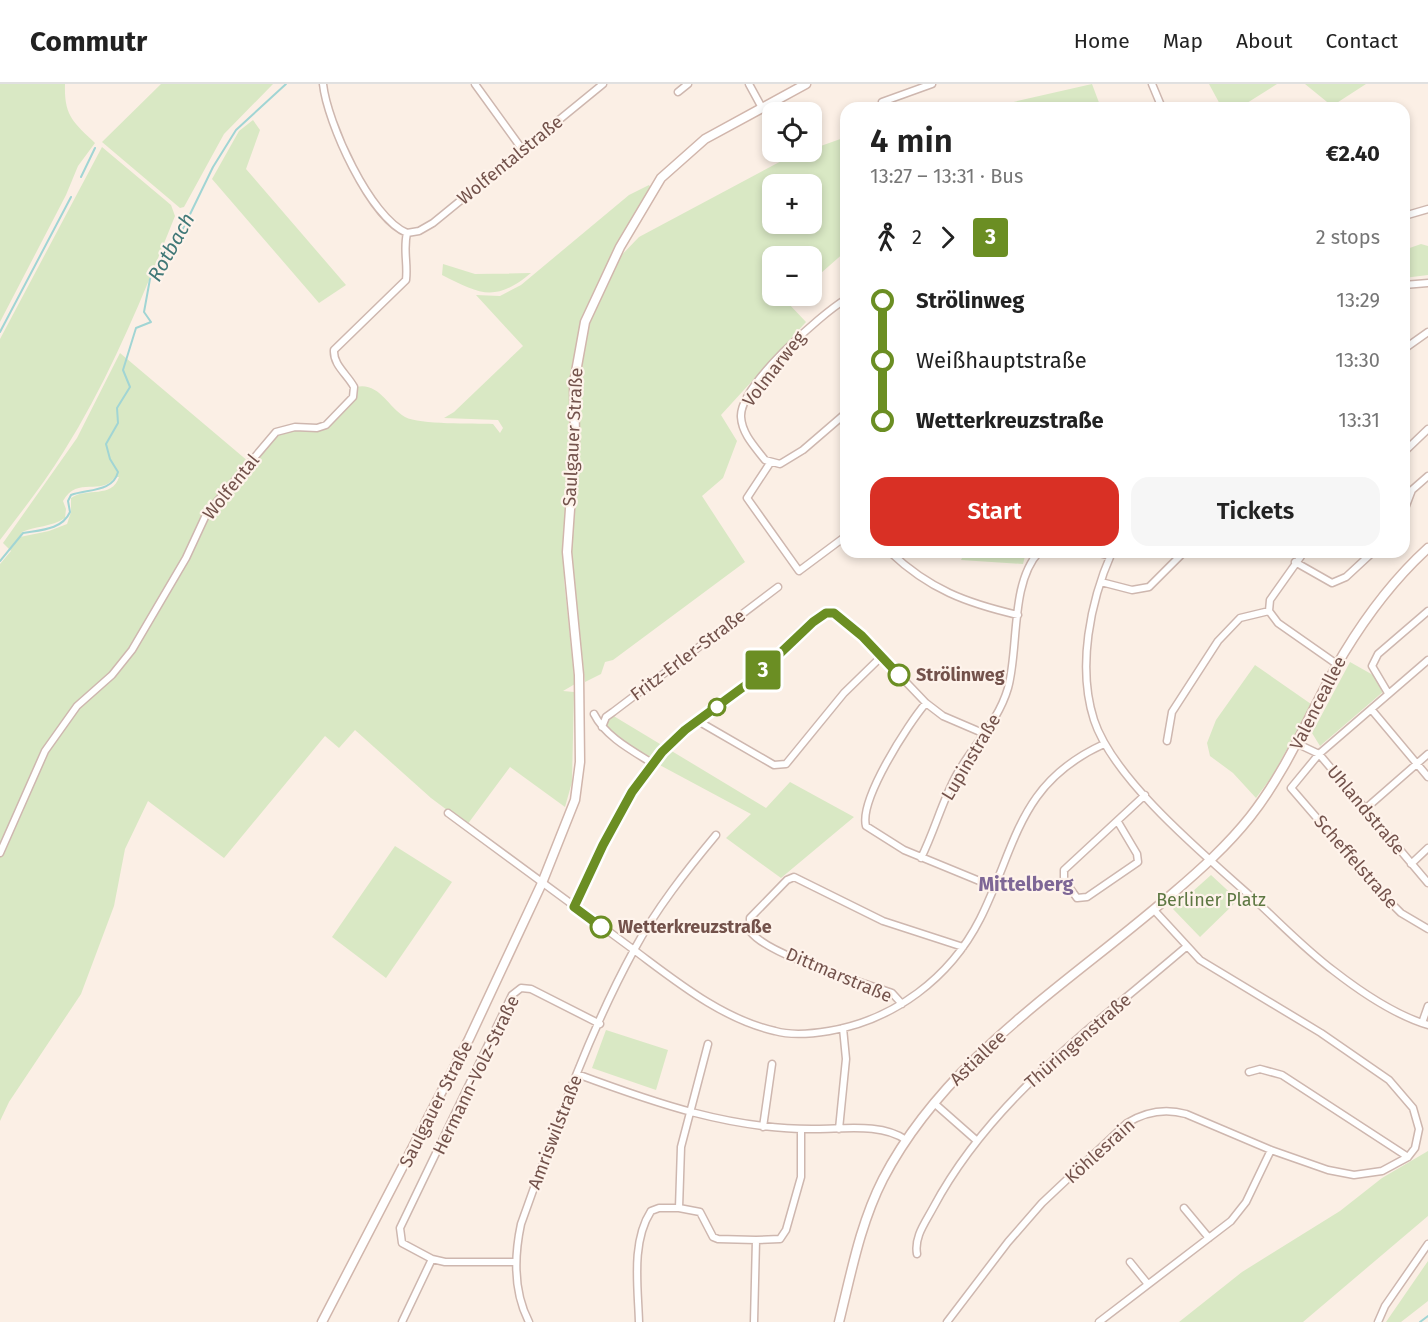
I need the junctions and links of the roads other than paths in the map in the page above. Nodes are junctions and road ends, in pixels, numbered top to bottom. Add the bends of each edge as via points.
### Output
1 (323, 84) edge
2 (475, 84) edge
3 (603, 84) edge
4 (688, 84) edge
5 (749, 84) edge
6 (806, 84) edge
7 (932, 84) edge
8 (1152, 84) edge
9 (678, 92) dead end
10 (882, 102) dead end
11 (1160, 102) edge
12 (761, 106) junction
13 (522, 149) junction
14 (1428, 209) edge
15 (1410, 214) edge
16 (407, 232) junction
17 (1428, 283) edge
18 (1410, 284) edge
19 (840, 303) edge
20 (1428, 332) edge
21 (1410, 345) edge
22 (840, 418) edge
23 (1428, 429) edge
24 (1410, 446) edge
25 (770, 463) junction
26 (1428, 476) edge
27 (1412, 490) joint
28 (1410, 495) edge
29 (840, 540) edge
30 (1428, 548) edge
31 (897, 558) edge
32 (1036, 558) edge
33 (1110, 558) edge
34 (1178, 558) edge
35 (1299, 558) edge
36 (1366, 558) edge
37 (1295, 562) junction
38 (1101, 582) junction
39 (778, 587) dead end
40 (1269, 611) junction
41 (1428, 611) edge
42 (1018, 615) junction
43 (882, 656) junction
44 (1428, 660) edge
45 (1338, 665) junction
46 (1388, 693) junction
47 (926, 703) junction
48 (1371, 709) junction
49 (594, 714) dead end
50 (698, 721) junction
51 (602, 727) junction
52 (985, 734) junction
53 (1167, 741) dead end
54 (1104, 744) junction
55 (1298, 744) junction
56 (1318, 754) junction
57 (1428, 754) edge
58 (652, 764) junction
59 (1416, 764) junction
60 (1428, 777) edge
61 (1145, 795) junction
62 (1364, 810) junction
63 (448, 813) dead end
64 (1118, 822) junction
65 (716, 835) dead end
66 (1428, 848) edge
67 (0, 853) edge
68 (921, 858) junction
69 (1210, 860) junction
70 (1411, 864) junction
71 (542, 883) junction
72 (1428, 883) edge
73 (994, 887) junction
74 (574, 907) junction
75 (1154, 910) junction
76 (1428, 929) edge
77 (963, 947) junction
78 (1186, 947) junction
79 (633, 950) junction
80 (902, 1005) junction
81 (1428, 1006) edge
82 (600, 1024) junction
83 (1425, 1024) edge
84 (843, 1028) junction
85 (708, 1044) dead end
86 (772, 1064) dead end
87 (1249, 1072) dead end
88 (577, 1074) junction
89 (934, 1102) junction
90 (689, 1113) junction
91 (763, 1127) junction
92 (801, 1129) junction
93 (838, 1129) junction
94 (906, 1140) junction
95 (976, 1140) junction
96 (1271, 1150) junction
97 (1408, 1157) junction
98 (679, 1208) junction
99 (1184, 1208) dead end
100 (1209, 1238) junction
101 (756, 1240) junction
102 (1428, 1244) edge
103 (917, 1254) dead end
104 (432, 1259) junction
105 (516, 1262) junction
106 (1130, 1262) dead end
107 (1147, 1283) junction
108 (322, 1322) edge
109 (402, 1322) edge
110 (529, 1322) edge
111 (639, 1322) edge
112 (754, 1322) edge
113 (839, 1322) edge
114 (947, 1322) edge
115 (1099, 1322) edge
116 (1378, 1322) edge

1 - 16 street via 338,136 363,185 385,217
2 - 13 street
3 - 13 street, Wolfentalstraße
4 - 9 street
5 - 12 street
6 - 12 main road, Saulgauer Straße
7 - 10 street
8 - 11 street
12 - 71 main road, Saulgauer Straße via 705,139 662,178 620,247 585,322 574,383 575,438 567,552 579,675 580,762 570,818
13 - 16 street, Wolfentalstraße via 433,223
14 - 15 street
16 - 67 street, Wolfental via 403,250 406,280 334,350 339,367 354,387 353,397 326,425 276,432 215,504 132,650 77,706 45,751
17 - 18 street
19 - 25 street, Volmarweg via 798,336 744,401 742,428
20 - 21 street
22 - 25 street via 790,460
23 - 24 street
25 - 29 street via 747,498 799,571
26 - 27 street
27 - 28 street
30 - 45 main road, Valenceallee via 1369,615
31 - 42 street via 965,602
32 - 42 street, Lupinstraße via 1026,575
33 - 38 street
34 - 38 street via 1141,590
35 - 37 street
36 - 37 street via 1332,583
37 - 40 street via 1270,600
38 - 54 street via 1093,611 1088,669 1089,701
39 - 51 street, Fritz-Erler-Straße via 606,717
40 - 45 street via 1278,623
40 - 53 street via 1240,618 1218,641 1172,712
41 - 46 street via 1377,654 1372,666
42 - 52 street, Lupinstraße via 1009,685 999,713
43 - 47 street
43 - 50 street via 837,615 826,613 803,629 750,682
43 - 50 street via 844,693 786,764 774,765
44 - 46 street
45 - 55 main road, Valenceallee
46 - 48 street
47 - 52 street via 943,716
47 - 68 street via 888,759 865,822 871,831
48 - 56 street
48 - 59 street
49 - 51 street
50 - 58 street via 672,741
51 - 58 street
52 - 68 street, Lupinstraße via 953,783
54 - 61 street
54 - 73 street via 1067,765 1039,793 1013,835
55 - 56 street, Uhlandstraße
55 - 69 main road, Valenceallee via 1255,810
56 - 62 street, Uhlandstraße
56 - 76 street, Scheffelstraße via 1291,788 1385,897 1401,913
57 - 59 street
58 - 74 street via 616,820
59 - 60 street
59 - 62 street
61 - 64 street
61 - 69 street
62 - 70 street, Uhlandstraße
63 - 71 street
64 - 64 street via 1064,870 1064,880 1077,898 1087,897 1138,862
65 - 79 street, Amriswilstraße
66 - 70 street
68 - 73 street
69 - 75 main road, Astiallee
69 - 83 street via 1335,972
70 - 72 street, Uhlandstraße
71 - 74 street
71 - 108 main road, Saulgauer Straße via 435,1108
73 - 77 street
74 - 79 street
75 - 78 street
75 - 89 main road, Astiallee via 981,1053
77 - 80 street via 942,972
77 - 80 street, Dittmarstraße via 883,921 794,877 750,918 750,931 762,941 790,956 892,993
78 - 95 street, Thüringenstraße via 1058,1056 995,1116
78 - 97 street via 1210,967 1362,1060 1398,1089 1413,1108 1419,1129
79 - 82 street, Amriswilstraße
79 - 84 street via 701,998 750,1024 793,1034
80 - 84 street
81 - 83 street
82 - 88 street, Amriswilstraße
82 - 104 street, Hermann-Volz-Straße via 531,989 515,991 400,1228 402,1243
84 - 93 street via 846,1059
85 - 90 street
86 - 91 street
87 - 97 street via 1260,1069 1282,1075
88 - 90 street
88 - 105 street, Amriswilstraße via 522,1224
89 - 94 main road, Astiallee
89 - 95 street
90 - 91 street
90 - 98 street via 681,1147
91 - 92 street
92 - 93 street
92 - 101 street via 802,1171 786,1230 780,1239
93 - 94 street via 886,1131
94 - 113 main road, Astiallee via 882,1181 867,1219
95 - 103 street, Thüringenstraße via 915,1242
96 - 97 street, Köhlesrain via 1354,1175 1382,1171
96 - 100 street via 1239,1212
96 - 114 street, Köhlesrain via 1174,1111 1134,1118 1042,1203
98 - 101 street via 700,1212 712,1237
98 - 111 street via 654,1209 647,1217 638,1257
99 - 100 street
100 - 107 street
101 - 112 street
102 - 116 street
104 - 105 street, Hermann-Volz-Straße
104 - 109 street
105 - 110 street, Amriswilstraße via 519,1298
106 - 107 street
107 - 115 street

